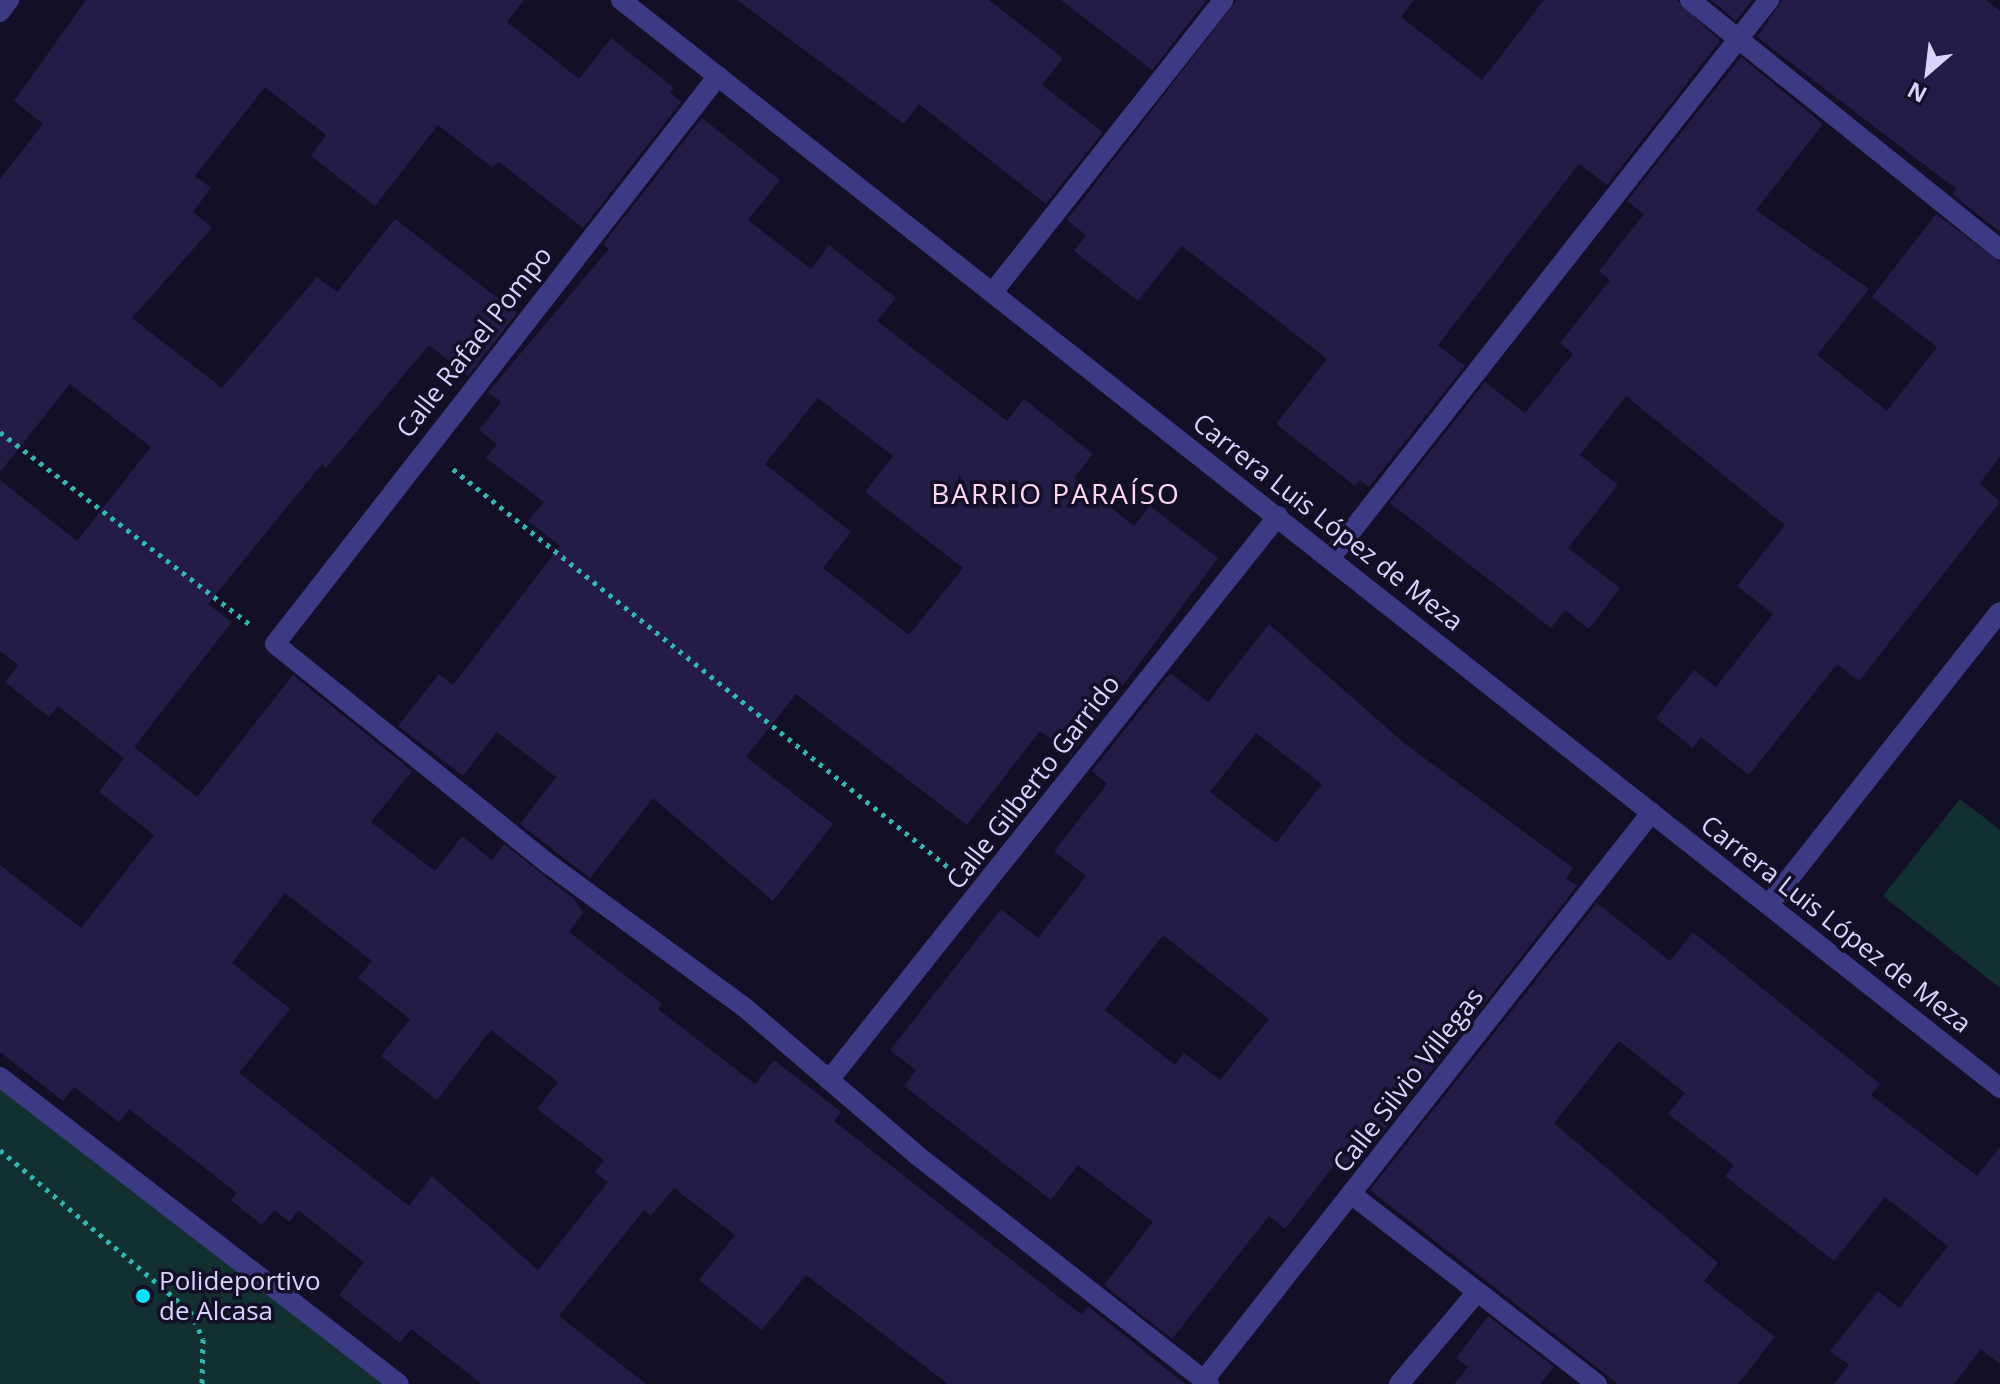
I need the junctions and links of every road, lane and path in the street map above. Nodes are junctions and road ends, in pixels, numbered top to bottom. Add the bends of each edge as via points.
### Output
1 (9, 0) edge
2 (621, 0) edge
3 (1224, 0) edge
4 (1690, 0) edge
5 (1769, 0) edge
6 (0, 12) edge
7 (1738, 39) junction
8 (718, 76) junction
9 (2000, 249) edge
10 (993, 292) junction
11 (0, 432) edge
12 (425, 448) junction
13 (1278, 516) junction
14 (1331, 557) junction
15 (2000, 612) edge
16 (275, 644) junction
17 (1652, 812) junction
18 (979, 892) junction
19 (1769, 904) junction
20 (0, 1077) edge
21 (829, 1080) junction
22 (2000, 1088) edge
23 (0, 1150) edge
24 (1351, 1194) junction
25 (1477, 1292) junction
26 (1206, 1382) edge
27 (202, 1384) edge
28 (399, 1384) edge
29 (1399, 1384) edge
30 (1597, 1384) edge

1 - 6 street
2 - 8 street, Carrera Luis López de Meza
3 - 10 street
4 - 7 street
5 - 7 street
7 - 9 street
7 - 14 street
8 - 10 street, Carrera Luis López de Meza
8 - 12 street, Calle Rafael Pompo
10 - 13 street, Carrera Luis López de Meza
11 - 16 path
12 - 16 street, Calle Rafael Pompo
12 - 18 path
13 - 14 street, Carrera Luis López de Meza
13 - 18 street, Calle Gilberto Garrido
14 - 17 street, Carrera Luis López de Meza
15 - 19 street
16 - 21 street
17 - 19 street, Carrera Luis López de Meza
17 - 24 street, Calle Silvio Villegas
18 - 21 street, Calle Gilberto Garrido
19 - 22 street, Carrera Luis López de Meza
20 - 28 street
21 - 26 street
23 - 27 path via 190,1311 203,1339
24 - 25 street
24 - 26 street, Calle Silvio Villegas
25 - 29 street
25 - 30 street

